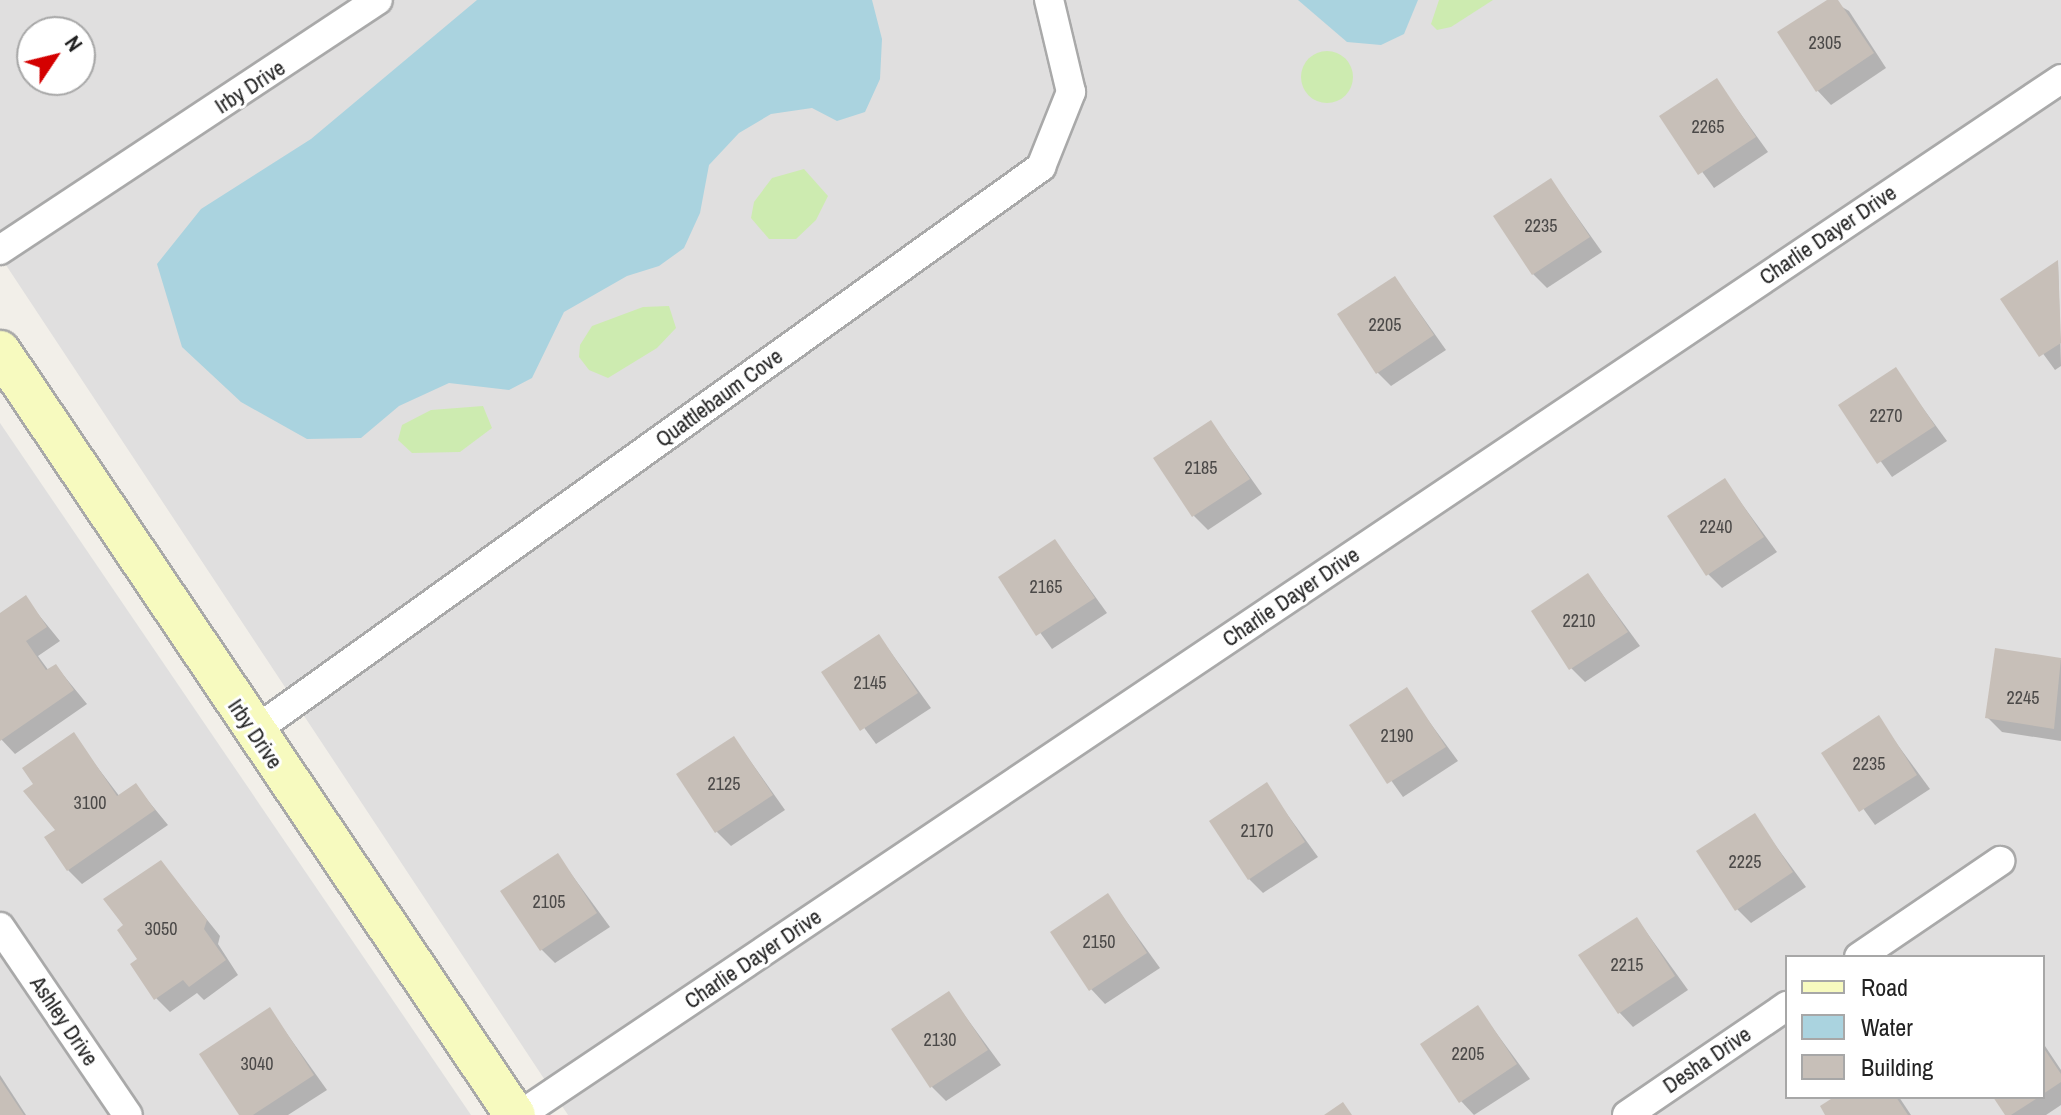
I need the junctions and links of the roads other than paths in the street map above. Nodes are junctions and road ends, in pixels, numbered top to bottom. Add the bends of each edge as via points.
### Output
1 (378, 0) edge
2 (1049, 0) edge
3 (2061, 79) edge
4 (0, 250) edge
5 (0, 351) edge
6 (253, 732) junction
7 (2000, 861) dead end
8 (0, 927) edge
9 (1862, 955) edge
10 (1785, 1007) edge
11 (128, 1115) edge
12 (518, 1115) edge
13 (1627, 1115) edge

1 - 4 street, Irby Drive
2 - 6 street, Quattlebaum Cove via 1071,92 1041,167
3 - 12 street, Charlie Dayer Drive
5 - 6 street, Irby Drive
6 - 12 street, Irby Drive
7 - 9 street
8 - 11 street, Ashley Drive
10 - 13 street, Desha Drive

